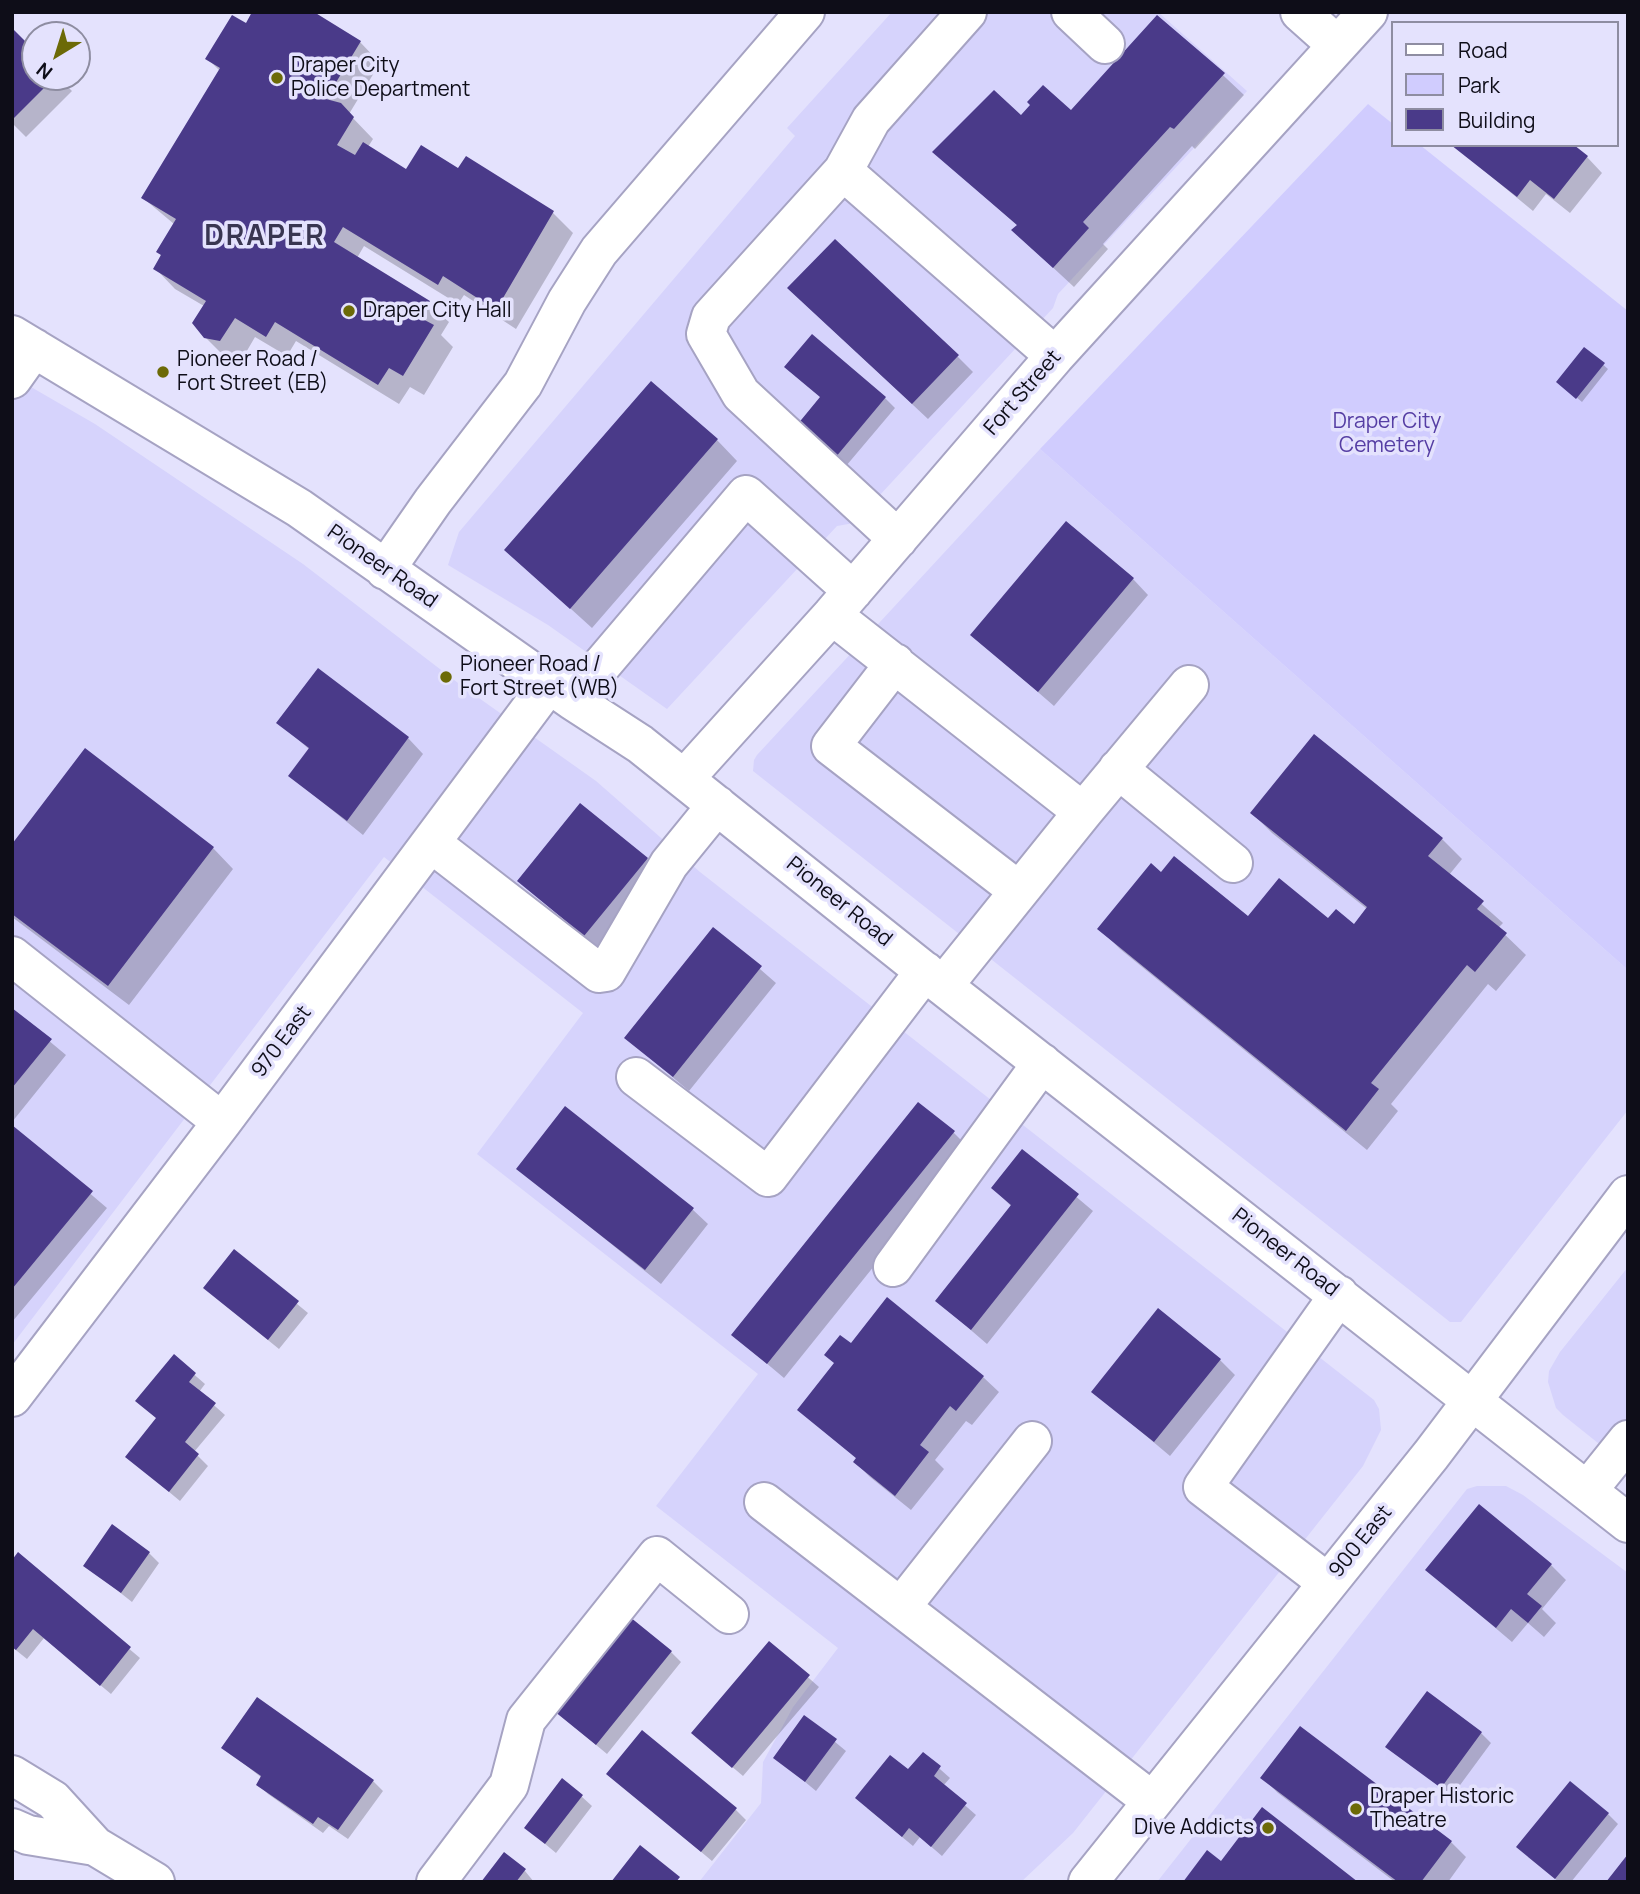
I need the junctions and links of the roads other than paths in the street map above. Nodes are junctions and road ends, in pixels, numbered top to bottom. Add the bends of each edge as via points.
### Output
1 (805, 12) edge
2 (967, 12) edge
3 (1071, 12) edge
4 (1300, 12) edge
5 (1368, 12) edge
6 (1105, 44) dead end
7 (1337, 45) junction
8 (843, 171) junction
9 (23, 341) edge
10 (1055, 356) junction
11 (12, 379) edge
12 (898, 539) junction
13 (385, 569) junction
14 (843, 603) junction
15 (895, 663) junction
16 (1189, 685) dead end
17 (561, 692) junction
18 (1118, 769) junction
19 (684, 779) junction
20 (717, 805) junction
21 (1083, 812) junction
22 (430, 843) junction
23 (1233, 863) dead end
24 (1019, 891) junction
25 (12, 956) edge
26 (934, 978) junction
27 (1042, 1063) junction
28 (636, 1077) dead end
29 (222, 1122) junction
30 (1628, 1195) edge
31 (893, 1266) dead end
32 (1339, 1295) junction
33 (12, 1397) edge
34 (1472, 1399) junction
35 (1628, 1440) edge
36 (1032, 1441) dead end
37 (1587, 1491) junction
38 (764, 1502) dead end
39 (1628, 1523) edge
40 (1328, 1583) junction
41 (901, 1607) junction
42 (729, 1614) dead end
43 (13, 1775) edge
44 (1152, 1801) junction
45 (12, 1828) edge
46 (95, 1846) junction
47 (155, 1882) edge
48 (436, 1882) edge
49 (1088, 1882) edge

1 - 13 street via 599,251 523,384
2 - 8 street via 871,120
3 - 6 street
4 - 7 street
5 - 7 street, Fort Street
7 - 10 street, Fort Street
8 - 10 street
8 - 12 street via 711,317 705,334 741,394
9 - 11 street
9 - 13 street, Pioneer Road via 299,508
10 - 12 street, Fort Street
12 - 14 street, Fort Street
13 - 17 street, Pioneer Road
14 - 15 street
14 - 17 street, 970 East via 746,495
14 - 19 street, Fort Street
15 - 21 street
15 - 24 street via 831,746
16 - 18 street
17 - 19 street, Pioneer Road
17 - 22 street, 970 East
18 - 21 street
18 - 23 street
19 - 20 street, Pioneer Road
20 - 22 street via 669,864 606,972 599,973
20 - 26 street, Pioneer Road
21 - 24 street
22 - 29 street, 970 East
24 - 26 street
25 - 29 street
26 - 27 street, Pioneer Road
26 - 28 street via 768,1177
27 - 31 street
27 - 32 street, Pioneer Road
29 - 33 street, 970 East
30 - 34 street, 900 East
32 - 34 street, Pioneer Road
32 - 40 street via 1203,1487
34 - 37 street, Pioneer Road
34 - 40 street, 900 East
35 - 37 street
36 - 41 street
37 - 39 street, Pioneer Road
38 - 41 street
40 - 44 street, 900 East
41 - 44 street
42 - 48 street via 657,1556 526,1720 509,1785
43 - 46 street via 53,1800
44 - 49 street, 900 East
45 - 46 street via 27,1835
46 - 47 street

